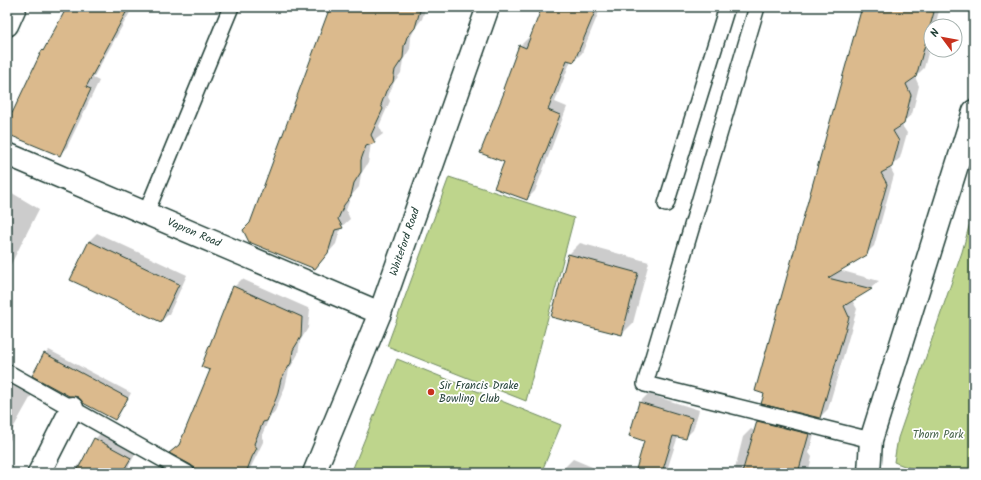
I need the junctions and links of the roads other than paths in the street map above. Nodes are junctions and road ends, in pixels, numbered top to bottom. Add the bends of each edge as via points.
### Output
1 (15, 7) edge
2 (231, 7) edge
3 (488, 7) edge
4 (727, 7) edge
5 (757, 7) edge
6 (7, 25) edge
7 (974, 111) edge
8 (7, 154) edge
9 (666, 204) dead end
10 (146, 213) junction
11 (380, 313) junction
12 (7, 372) edge
13 (72, 408) junction
14 (871, 440) junction
15 (166, 468) edge
16 (39, 473) edge
17 (187, 473) edge
18 (314, 473) edge
19 (869, 473) edge

1 - 6 street
2 - 10 lane
3 - 11 street, Whiteford Road
4 - 9 lane
5 - 14 lane via 645,384
7 - 14 street
8 - 10 street, Vapron Road
10 - 11 street, Vapron Road
11 - 18 street, Whiteford Road
12 - 13 lane
13 - 15 lane
13 - 16 street
14 - 19 street
15 - 17 lane

